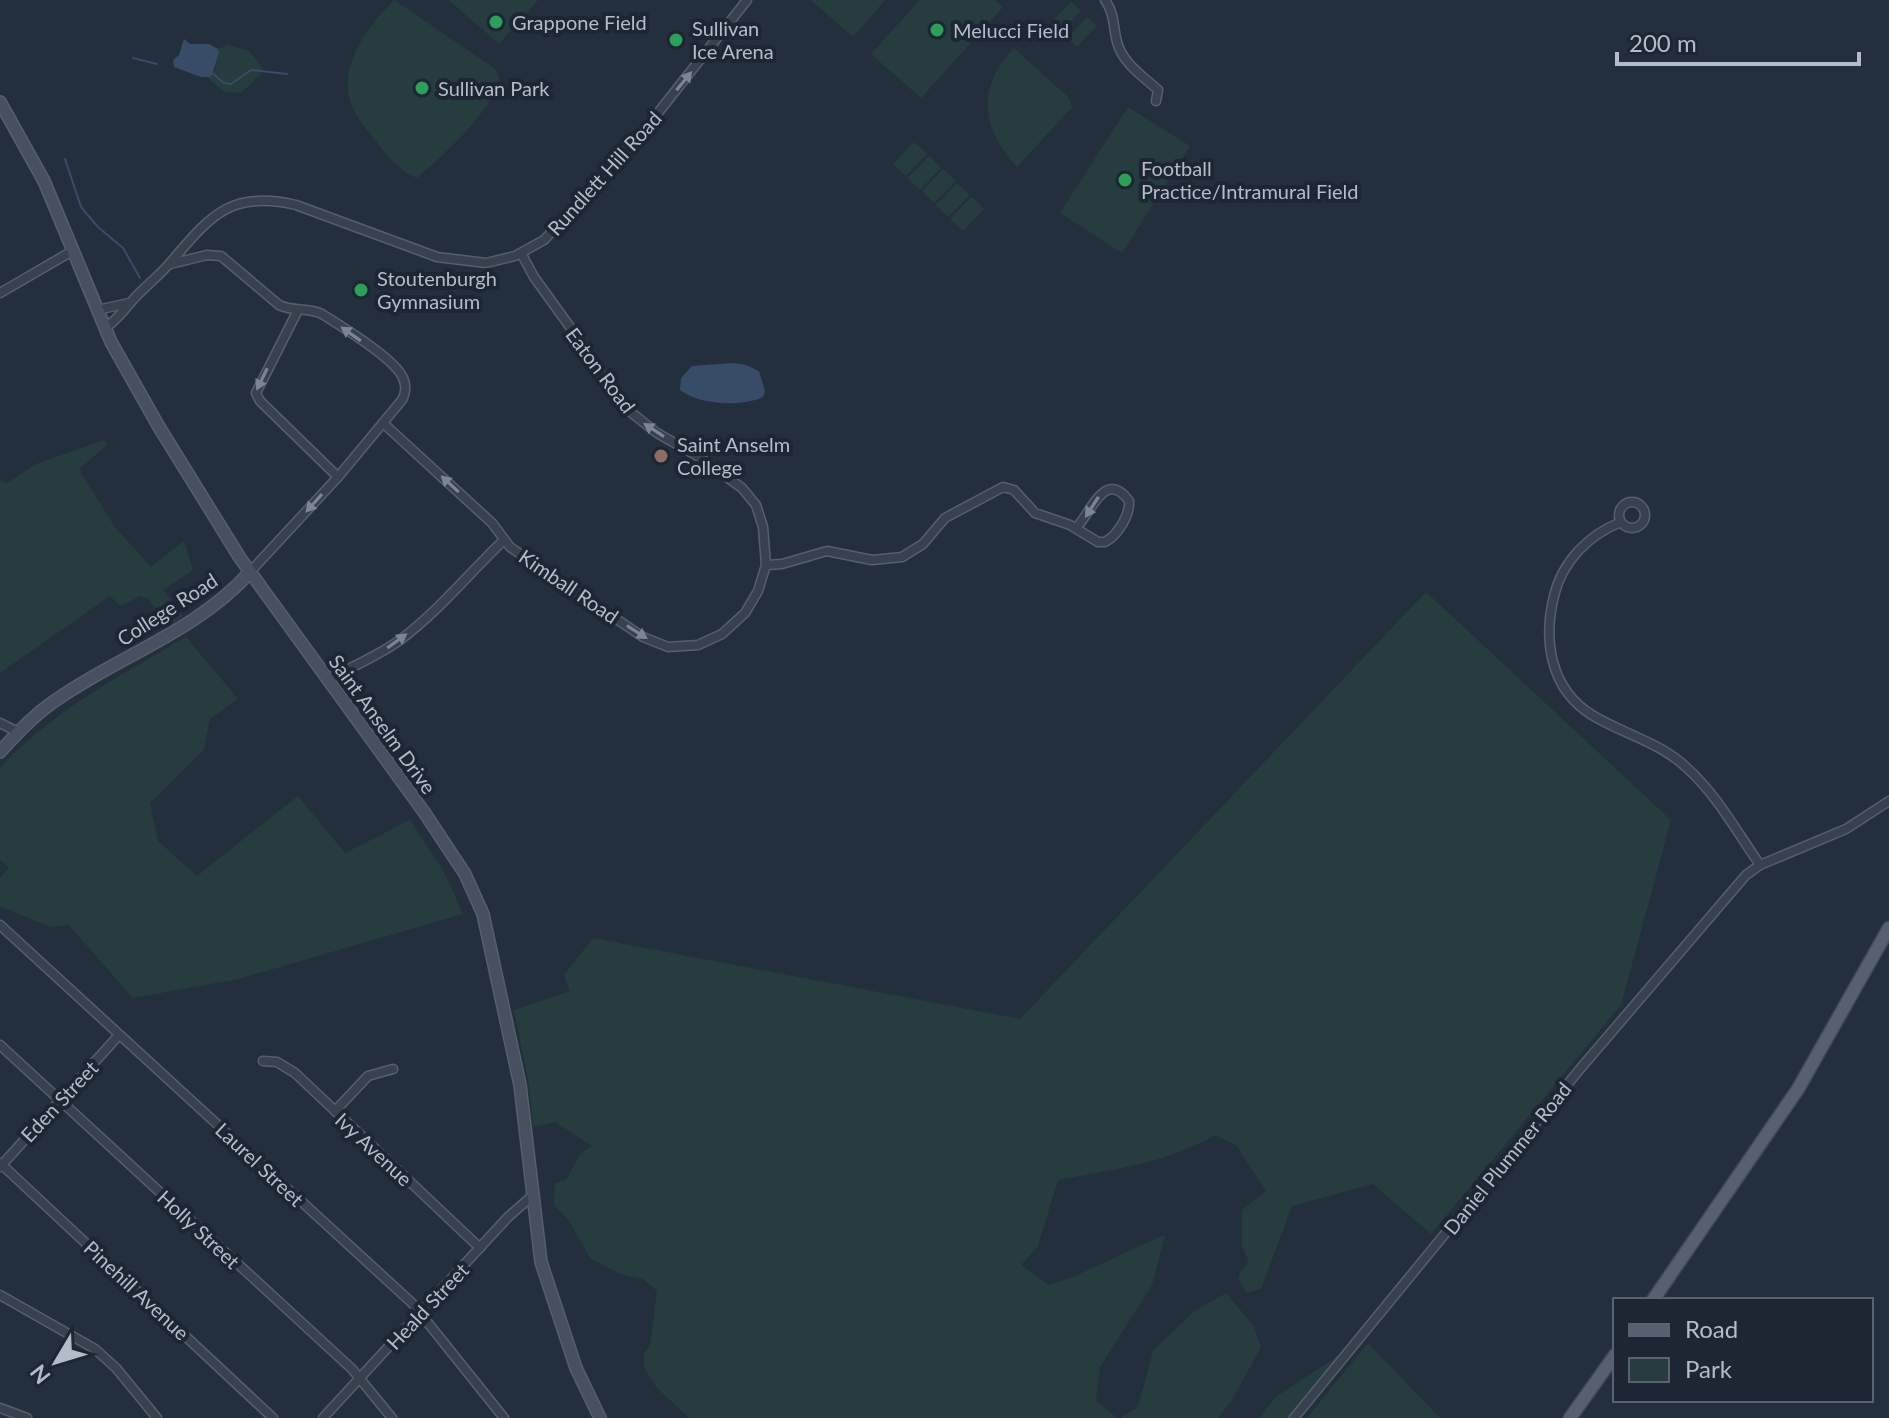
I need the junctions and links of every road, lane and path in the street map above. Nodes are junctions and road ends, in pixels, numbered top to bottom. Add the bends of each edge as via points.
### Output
1 (747, 0) edge
2 (1105, 0) edge
3 (1156, 101) dead end
4 (0, 102) edge
5 (74, 250) junction
6 (521, 253) junction
7 (169, 264) junction
8 (0, 293) edge
9 (130, 303) junction
10 (97, 310) junction
11 (298, 310) junction
12 (105, 328) junction
13 (383, 423) junction
14 (338, 477) junction
15 (1621, 522) dead end
16 (1076, 528) junction
17 (504, 540) junction
18 (766, 565) junction
19 (250, 572) junction
20 (329, 679) junction
21 (0, 723) edge
22 (18, 732) junction
23 (0, 752) edge
24 (1889, 801) edge
25 (1760, 865) junction
26 (0, 925) edge
27 (1889, 928) edge
28 (119, 1035) junction
29 (0, 1045) edge
30 (263, 1061) dead end
31 (393, 1069) dead end
32 (59, 1100) junction
33 (335, 1111) junction
34 (1, 1165) edge
35 (532, 1196) junction
36 (480, 1248) junction
37 (0, 1295) edge
38 (1654, 1298) edge
39 (421, 1313) junction
40 (1613, 1358) edge
41 (360, 1378) junction
42 (0, 1408) edge
43 (27, 1418) edge
44 (157, 1418) edge
45 (273, 1418) edge
46 (323, 1418) edge
47 (392, 1418) edge
48 (504, 1418) edge
49 (600, 1418) edge
50 (1294, 1418) edge
51 (1570, 1418) edge

6 -> 1 street, Rundlett Hill Road via 539,244 650,123
2 - 3 street via 1120,50 1158,90
4 - 5 street, Saint Anselm Drive via 35,161
5 - 8 street
5 - 10 street, Saint Anselm Drive
6 - 7 street, Rundlett Hill Road via 486,263 445,259 318,211 263,201 229,207 210,218
18 -> 6 street, Eaton Road via 763,527 753,500 628,410
7 - 9 street, Rundlett Hill Road
7 - 11 street, College Road via 221,256 279,305
9 - 10 street
9 - 12 street, Rundlett Hill Road
10 - 12 street, Saint Anselm Drive
13 -> 11 street, College Road via 405,394 401,374 322,314
11 -> 14 street via 256,393
12 - 19 street, Saint Anselm Drive via 159,427
13 - 14 street, College Road
17 -> 13 street
14 -> 19 street, College Road
15 - 25 street via 1579,550 1562,574 1550,618 1553,664 1566,691 1585,710 1689,769
16 -> 16 street via 1098,542 1108,541 1129,501 1119,491 1102,492
16 - 18 street via 1035,513 1012,489 1003,487 945,518 923,544 902,557 880,560 827,551
17 -> 18 street, Kimball Road via 643,637 668,647 705,643 736,623 754,599
20 -> 17 street, Kimball Road via 405,636
19 - 20 street, Saint Anselm Drive
19 - 22 street, College Road via 188,622 66,693
20 - 35 street, Saint Anselm Drive via 453,855 478,900 520,1085
21 - 22 street
22 - 23 street, College Road
24 - 25 street via 1846,829
25 - 50 street, Daniel Plummer Road via 1580,1069
26 - 28 street, Laurel Street
27 - 38 main road via 1798,1089
28 - 32 street, Eden Street
28 - 39 street, Laurel Street
29 - 32 street, Holly Street
30 - 33 street, Ivy Avenue via 287,1067
31 - 33 street via 362,1080
32 - 34 street, Eden Street
32 - 41 street, Holly Street
33 - 36 street, Ivy Avenue
34 - 45 street, Pinehill Avenue
35 - 36 street, Heald Street
35 - 49 street, Saint Anselm Drive via 551,1300
36 - 39 street, Heald Street
37 - 44 street via 95,1349
39 - 41 street, Heald Street
39 - 48 street, Laurel Street
40 - 51 main road
41 - 46 street, Heald Street
41 - 47 street, Holly Street
42 - 43 street

